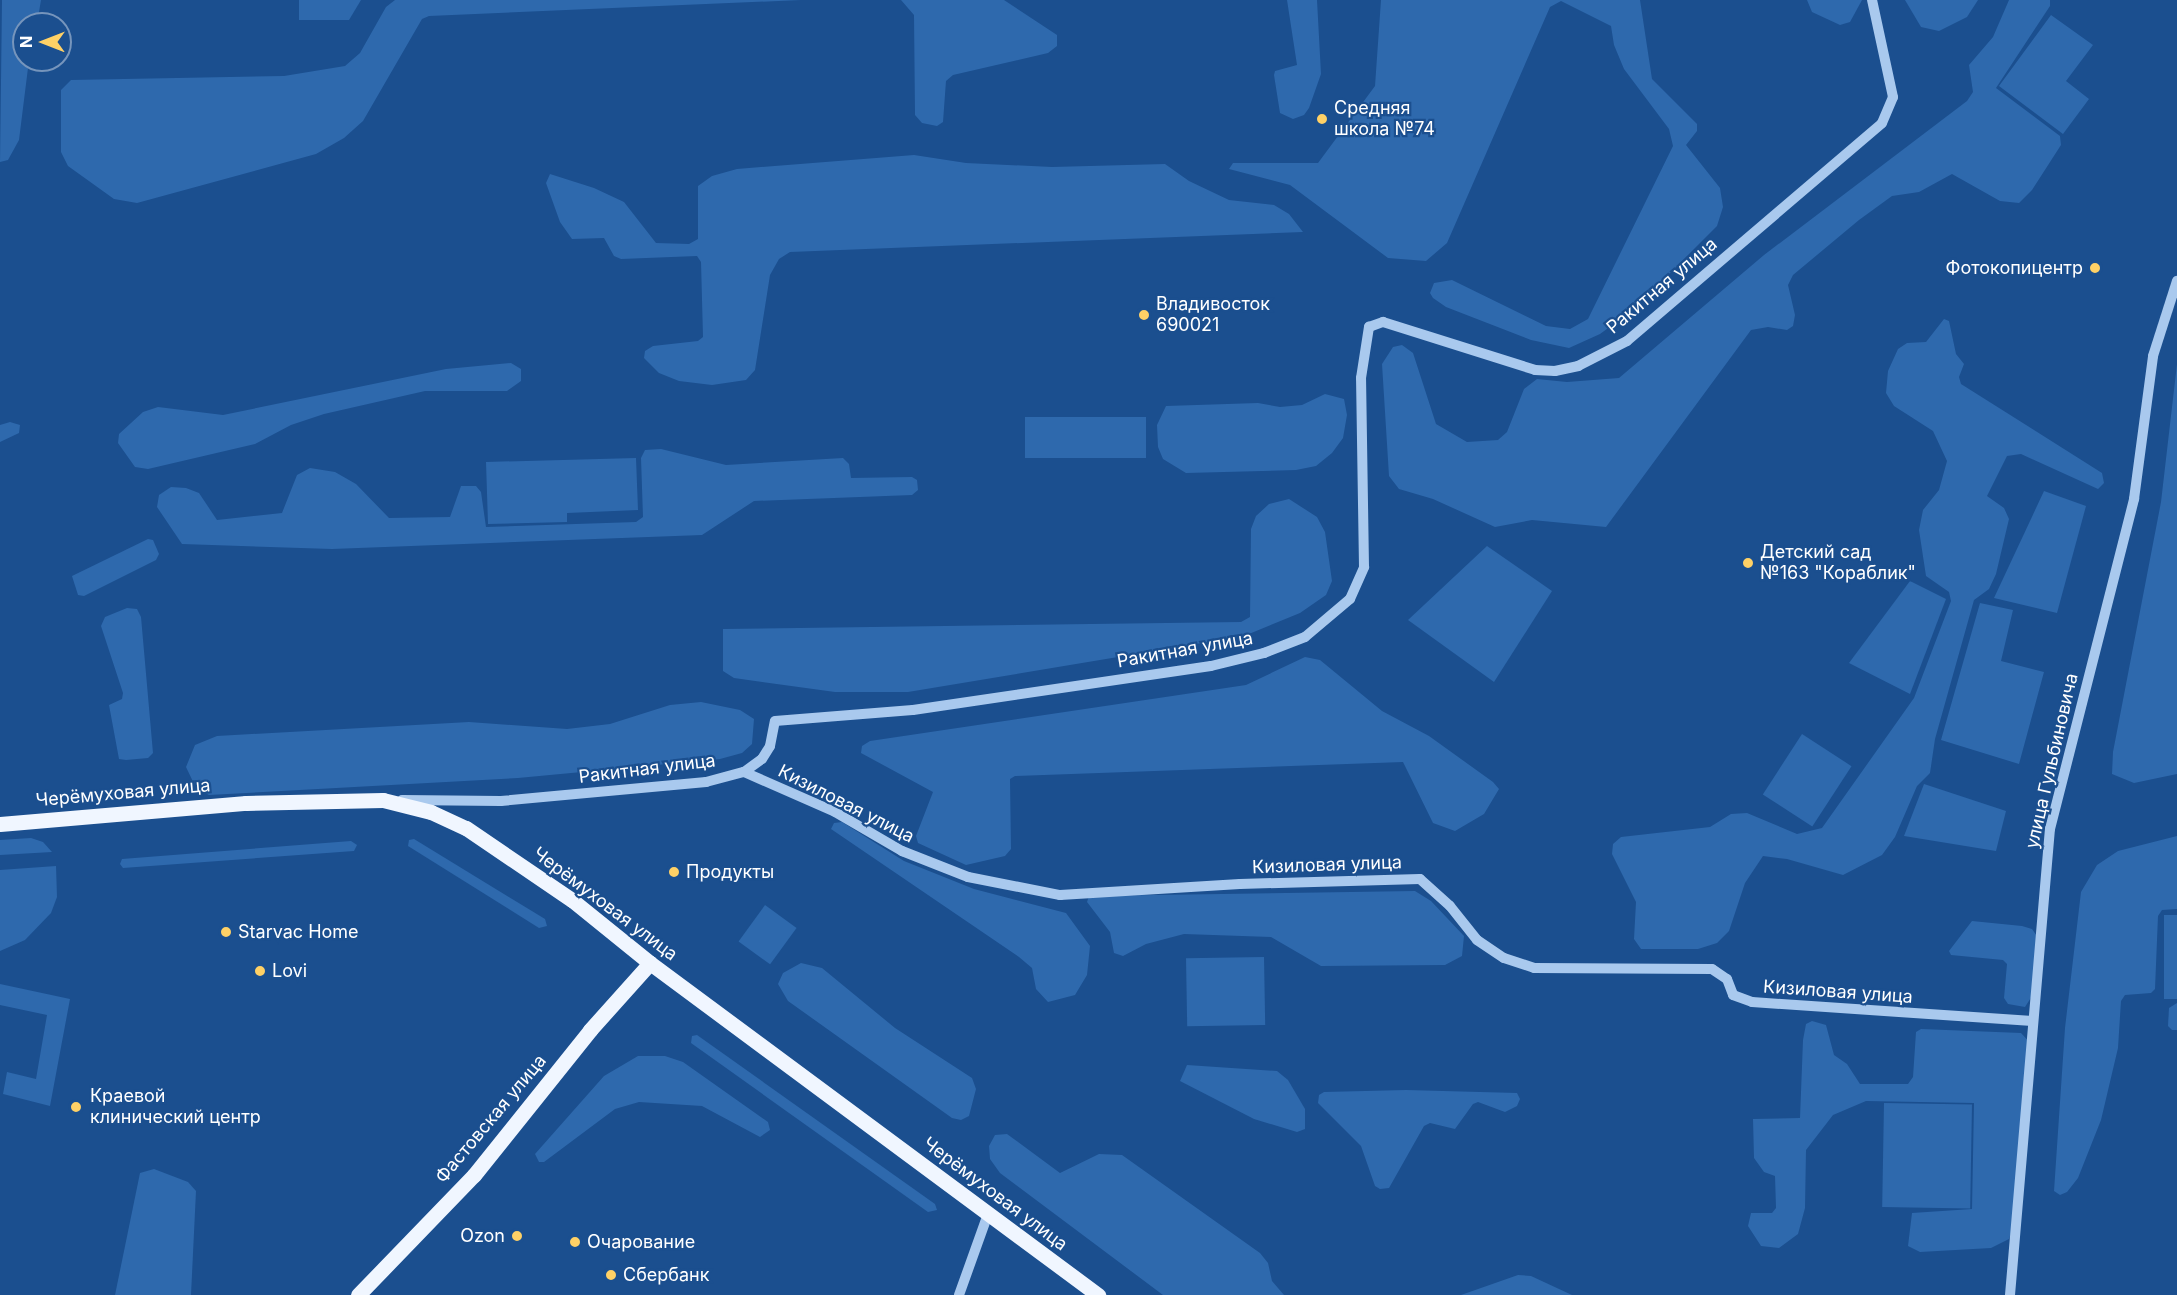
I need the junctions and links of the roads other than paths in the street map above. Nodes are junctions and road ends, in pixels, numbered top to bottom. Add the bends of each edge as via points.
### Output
1 (1872, 0) edge
2 (2177, 281) edge
3 (744, 772) junction
4 (383, 800) junction
5 (0, 824) edge
6 (650, 963) junction
7 (2032, 1021) junction
8 (988, 1214) junction
9 (358, 1295) edge
10 (959, 1295) edge
11 (1098, 1295) edge
12 (2010, 1295) edge

1 - 3 street, Ракитная улица via 1893,97 1878,129 1793,196 1627,341 1578,366 1535,370 1383,322 1369,327 1361,378 1364,567 1350,599 1305,637 1211,666 913,710 775,721 770,746 762,759
2 - 7 street, улица Гульбиновича via 2153,356 2134,499 2050,829
3 - 4 street, Ракитная улица via 706,782 501,801
3 - 7 street, Кизиловая улица via 835,812 902,851 968,877 1038,891 1060,895 1420,879 1450,906 1477,940 1504,958 1534,968 1712,969 1727,979 1733,995 1752,1002
4 - 5 main road, Черёмуховая улица via 168,807
4 - 6 main road, Черёмуховая улица via 431,812 466,828 572,900
6 - 8 main road, Черёмуховая улица
6 - 9 main road, Фастовская улица via 590,1030 474,1175
7 - 12 street, улица Гульбиновича
8 - 10 street
8 - 11 main road, Черёмуховая улица

